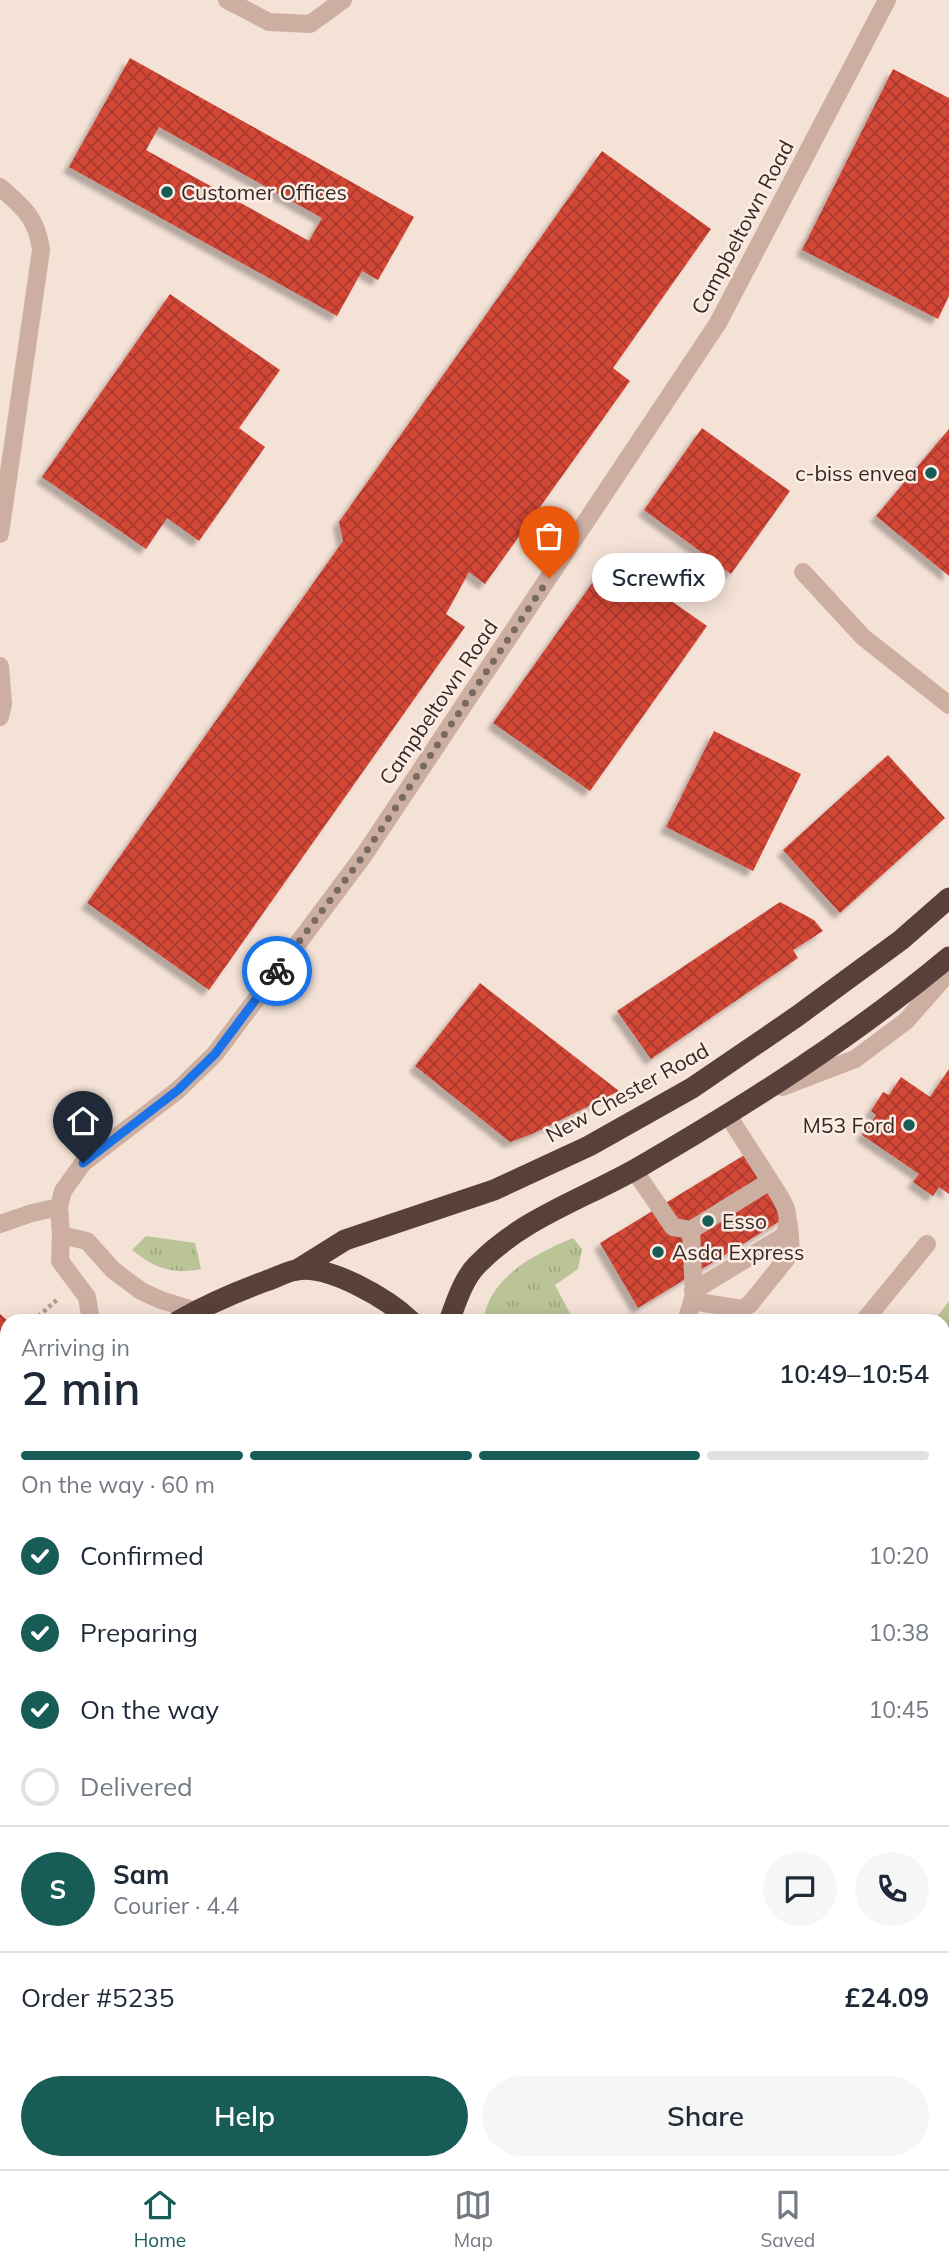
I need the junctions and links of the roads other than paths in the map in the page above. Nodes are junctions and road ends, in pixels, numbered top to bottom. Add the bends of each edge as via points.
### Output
1 (227, 0) edge
2 (343, 0) edge
3 (887, 0) edge
4 (0, 187) edge
5 (0, 534) edge
6 (803, 572) dead end
7 (0, 666) edge
8 (949, 705) edge
9 (0, 717) edge
10 (949, 898) edge
11 (949, 957) edge
12 (949, 972) edge
13 (755, 1097) junction
14 (727, 1114) junction
15 (634, 1170) junction
16 (770, 1181) junction
17 (59, 1207) junction
18 (0, 1224) edge
19 (789, 1224) junction
20 (691, 1230) junction
21 (61, 1235) junction
22 (927, 1244) dead end
23 (297, 1270) junction
24 (693, 1296) junction
25 (90, 1314) edge
26 (184, 1314) edge
27 (191, 1314) edge
28 (402, 1314) edge
29 (452, 1314) edge
30 (688, 1314) edge
31 (870, 1314) edge

1 - 2 street via 269,22 310,24
3 - 17 street, Campbeltown Road via 718,323 364,855 215,1054 178,1090 83,1163
4 - 5 street via 31,217 41,250
6 - 8 street via 863,637
7 - 9 street
10 - 23 highway, New Chester Road via 901,940 692,1088 589,1146 494,1190 345,1240
11 - 13 highway
12 - 13 street via 906,1021 855,1059
13 - 14 highway
14 - 15 highway
14 - 16 street
15 - 20 street via 673,1227
15 - 29 highway via 523,1227 476,1266
16 - 19 street via 787,1209
16 - 20 street
17 - 18 street
17 - 21 street
19 - 24 street via 785,1236
19 - 24 street via 791,1253 750,1304 741,1309
20 - 24 street
21 - 25 street via 60,1261 87,1297
21 - 26 street via 87,1241 113,1270
22 - 31 street
23 - 27 highway, New Chester Road
23 - 28 highway via 327,1273 380,1297
24 - 30 street

